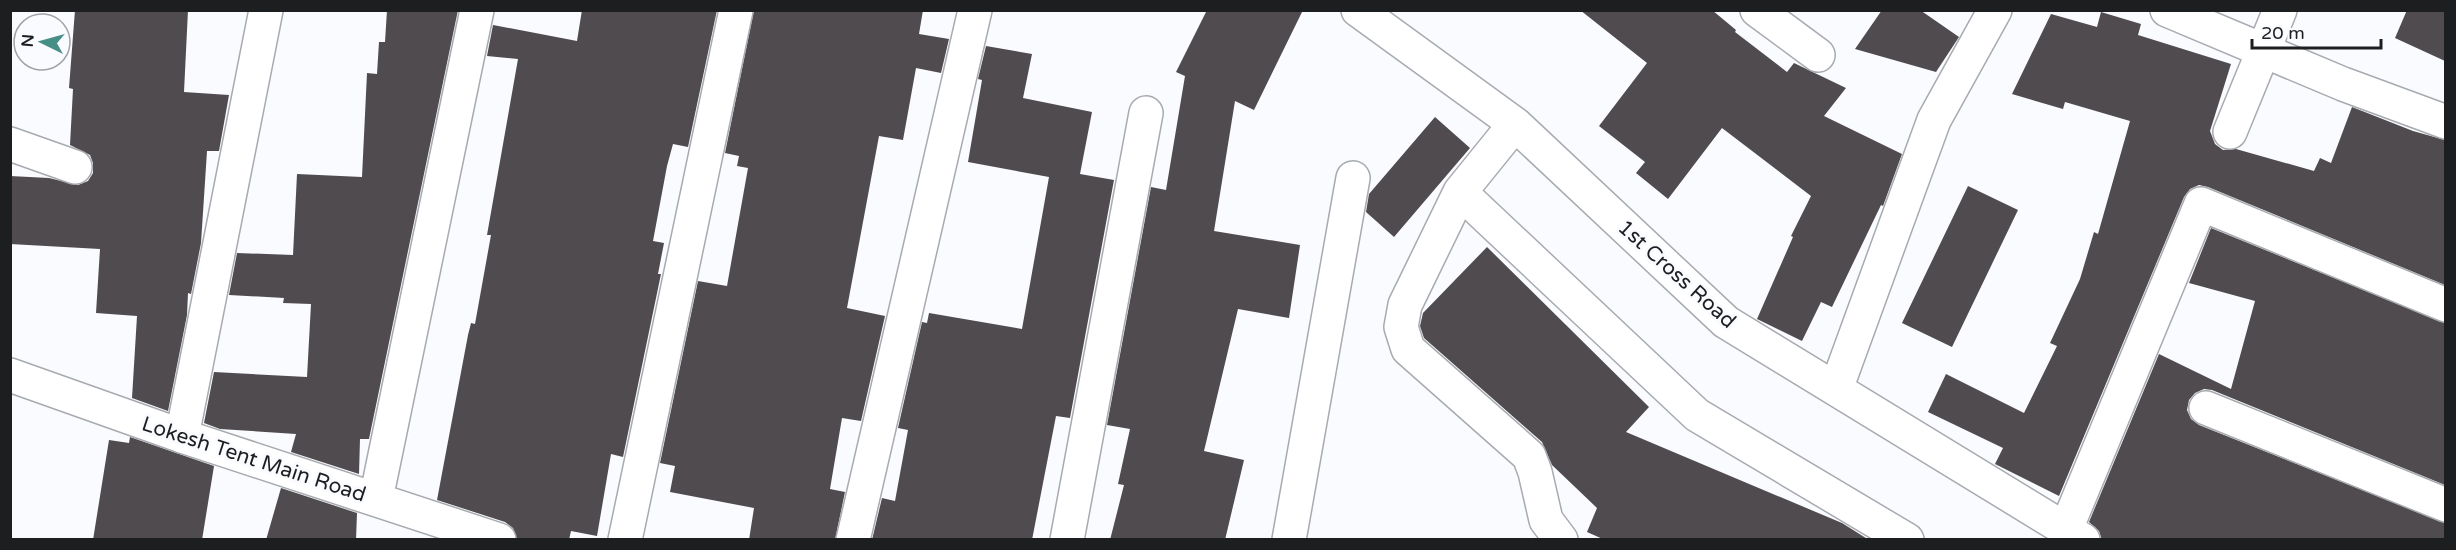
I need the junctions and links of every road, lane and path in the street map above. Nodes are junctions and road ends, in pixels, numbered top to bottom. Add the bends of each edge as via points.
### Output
1 (266, 10) edge
2 (477, 10) edge
3 (736, 10) edge
4 (975, 10) edge
5 (1358, 10) edge
6 (1757, 10) edge
7 (1995, 10) edge
8 (2167, 10) edge
9 (2280, 10) edge
10 (2264, 51) junction
11 (1818, 55) dead end
12 (1146, 113) dead end
13 (2445, 122) edge
14 (1515, 124) junction
15 (2230, 132) dead end
16 (10, 144) edge
17 (75, 167) dead end
18 (1353, 178) dead end
19 (1460, 192) junction
20 (2445, 305) edge
21 (10, 375) edge
22 (1836, 389) junction
23 (2206, 408) dead end
24 (182, 436) junction
25 (376, 499) junction
26 (2445, 505) edge
27 (2075, 534) edge
28 (499, 540) edge
29 (626, 540) edge
30 (853, 540) edge
31 (1067, 540) edge
32 (1288, 540) edge
33 (1561, 540) edge
34 (1907, 540) edge

1 - 24 street
2 - 25 street
3 - 29 street
4 - 30 street
5 - 14 street, 1st Cross Road
6 - 11 street
7 - 22 street via 1934,120
8 - 10 street
9 - 10 street
10 - 13 street
10 - 15 street
12 - 31 street
14 - 19 street
14 - 22 street, 1st Cross Road via 1726,322
16 - 17 street
18 - 32 street
19 - 33 street via 1405,305 1401,327 1408,349 1529,456 1546,520
19 - 34 street via 1697,415
20 - 27 street via 2201,204
21 - 24 street, Lokesh Tent Main Road
22 - 27 street, 1st Cross Road
23 - 26 street
24 - 25 street, Lokesh Tent Main Road
25 - 28 street, Lokesh Tent Main Road

